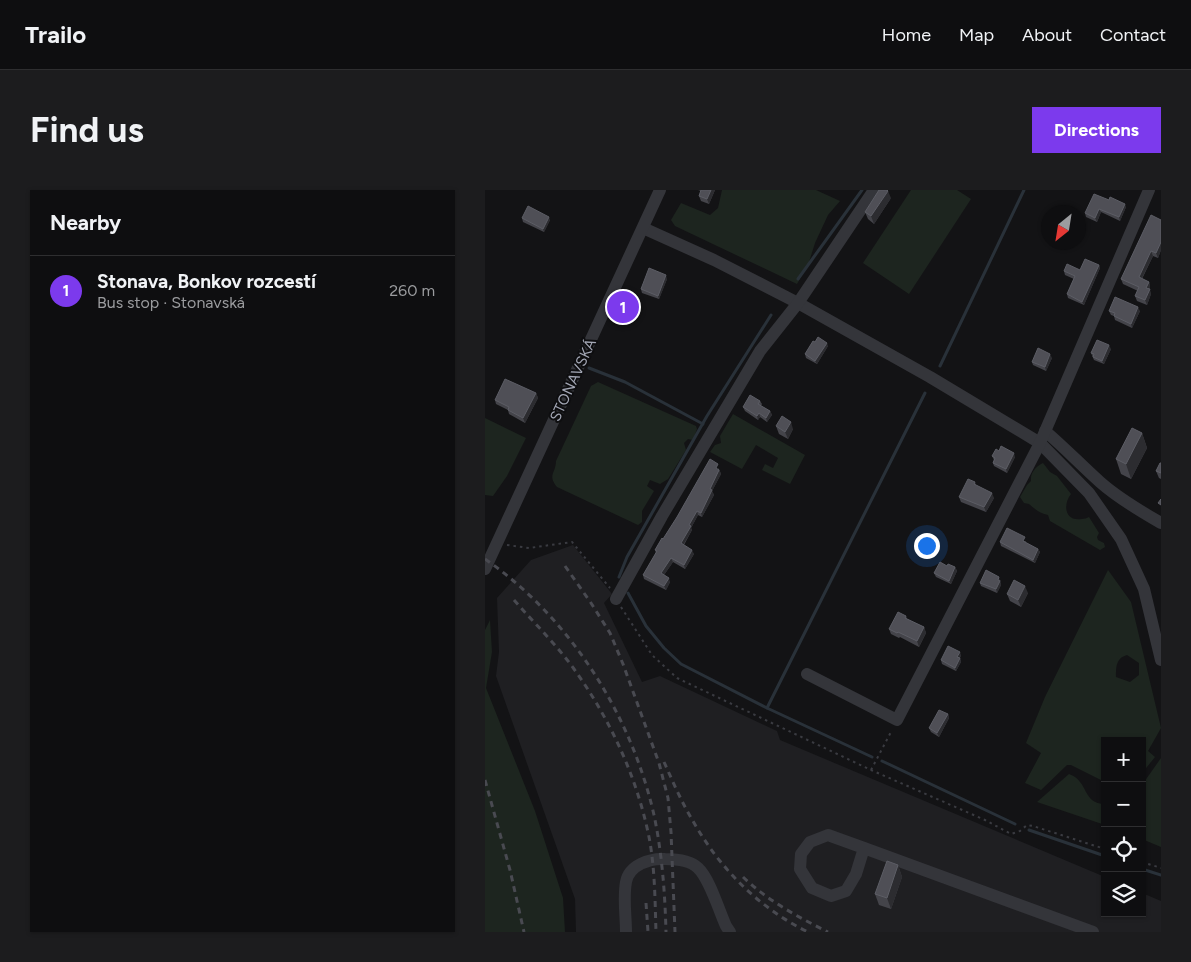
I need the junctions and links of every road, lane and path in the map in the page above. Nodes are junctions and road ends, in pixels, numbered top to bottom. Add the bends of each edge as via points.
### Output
1 (660, 190) edge
2 (874, 190) edge
3 (1149, 190) edge
4 (643, 228) junction
5 (798, 303) junction
6 (1042, 437) junction
7 (1161, 523) edge
8 (497, 543) junction
9 (485, 569) edge
10 (616, 599) junction
11 (1161, 660) edge
12 (807, 674) dead end
13 (897, 720) junction
14 (871, 770) junction
15 (864, 848) junction
16 (1101, 848) edge
17 (1146, 863) edge
18 (1161, 868) edge
19 (626, 932) edge
20 (730, 932) edge
21 (1093, 932) edge

1 - 4 street, STONAVSKÁ
2 - 5 street
3 - 6 street
4 - 5 street
4 - 8 street, STONAVSKÁ
5 - 6 street
5 - 10 street via 761,351
6 - 7 street via 1064,447 1100,482
6 - 11 street via 1089,493 1121,539 1144,589
6 - 13 street
8 - 9 street, STONAVSKÁ
8 - 10 path via 529,548 572,542
10 - 14 path via 653,656 677,678
12 - 13 street
13 - 14 path
14 - 16 path via 1011,834 1027,825
15 - 15 street via 829,835 810,842 801,854 800,869 813,888 831,896 846,891 856,874
15 - 21 street
17 - 18 path
19 - 20 street via 625,881 640,864 661,859 690,863 698,868

